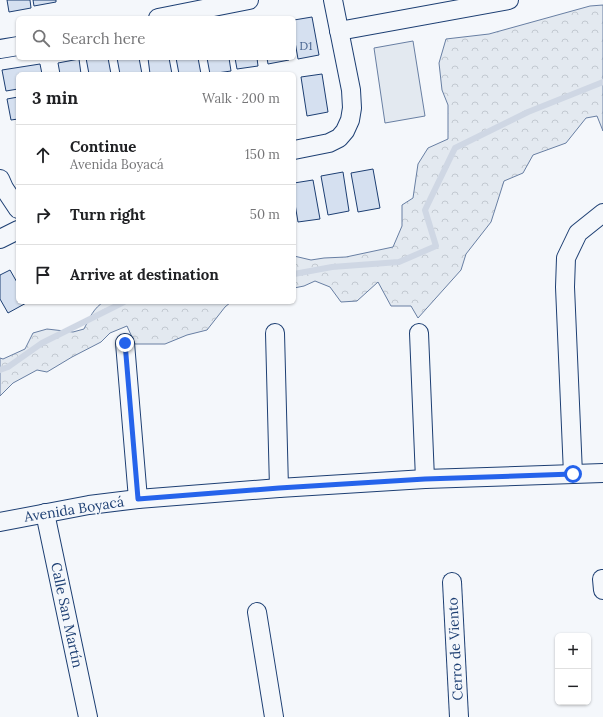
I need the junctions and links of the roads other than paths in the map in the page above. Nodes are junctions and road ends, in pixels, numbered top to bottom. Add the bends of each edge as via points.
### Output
1 (249, 0) edge
2 (333, 0) edge
3 (509, 0) edge
4 (490, 1) edge
5 (168, 16) edge
6 (340, 31) junction
7 (16, 46) edge
8 (0, 49) edge
9 (296, 150) edge
10 (0, 179) edge
11 (16, 207) edge
12 (603, 213) edge
13 (16, 231) edge
14 (0, 239) edge
15 (275, 333) dead end
16 (419, 333) dead end
17 (125, 343) dead end
18 (603, 473) edge
19 (573, 474) junction
20 (425, 479) junction
21 (279, 488) junction
22 (138, 499) junction
23 (45, 513) junction
24 (0, 522) edge
25 (452, 582) dead end
26 (257, 612) dead end
27 (88, 717) edge
28 (274, 717) edge
29 (459, 717) edge

1 - 5 street
2 - 6 street
3 - 4 street
4 - 6 street
6 - 9 street via 351,90 350,120 339,138 329,143
7 - 8 street
10 - 11 street
12 - 19 street via 578,233 566,258 564,287
13 - 14 street
15 - 21 street
16 - 20 street
17 - 22 street
18 - 19 street, Avenida Boyacá
19 - 20 street, Avenida Boyacá
20 - 21 street, Avenida Boyacá
21 - 22 street, Avenida Boyacá
22 - 23 street, Avenida Boyacá
23 - 24 street, Avenida Boyacá
23 - 27 street, Calle San Martín
25 - 29 street, Cerro de Viento
26 - 28 street

